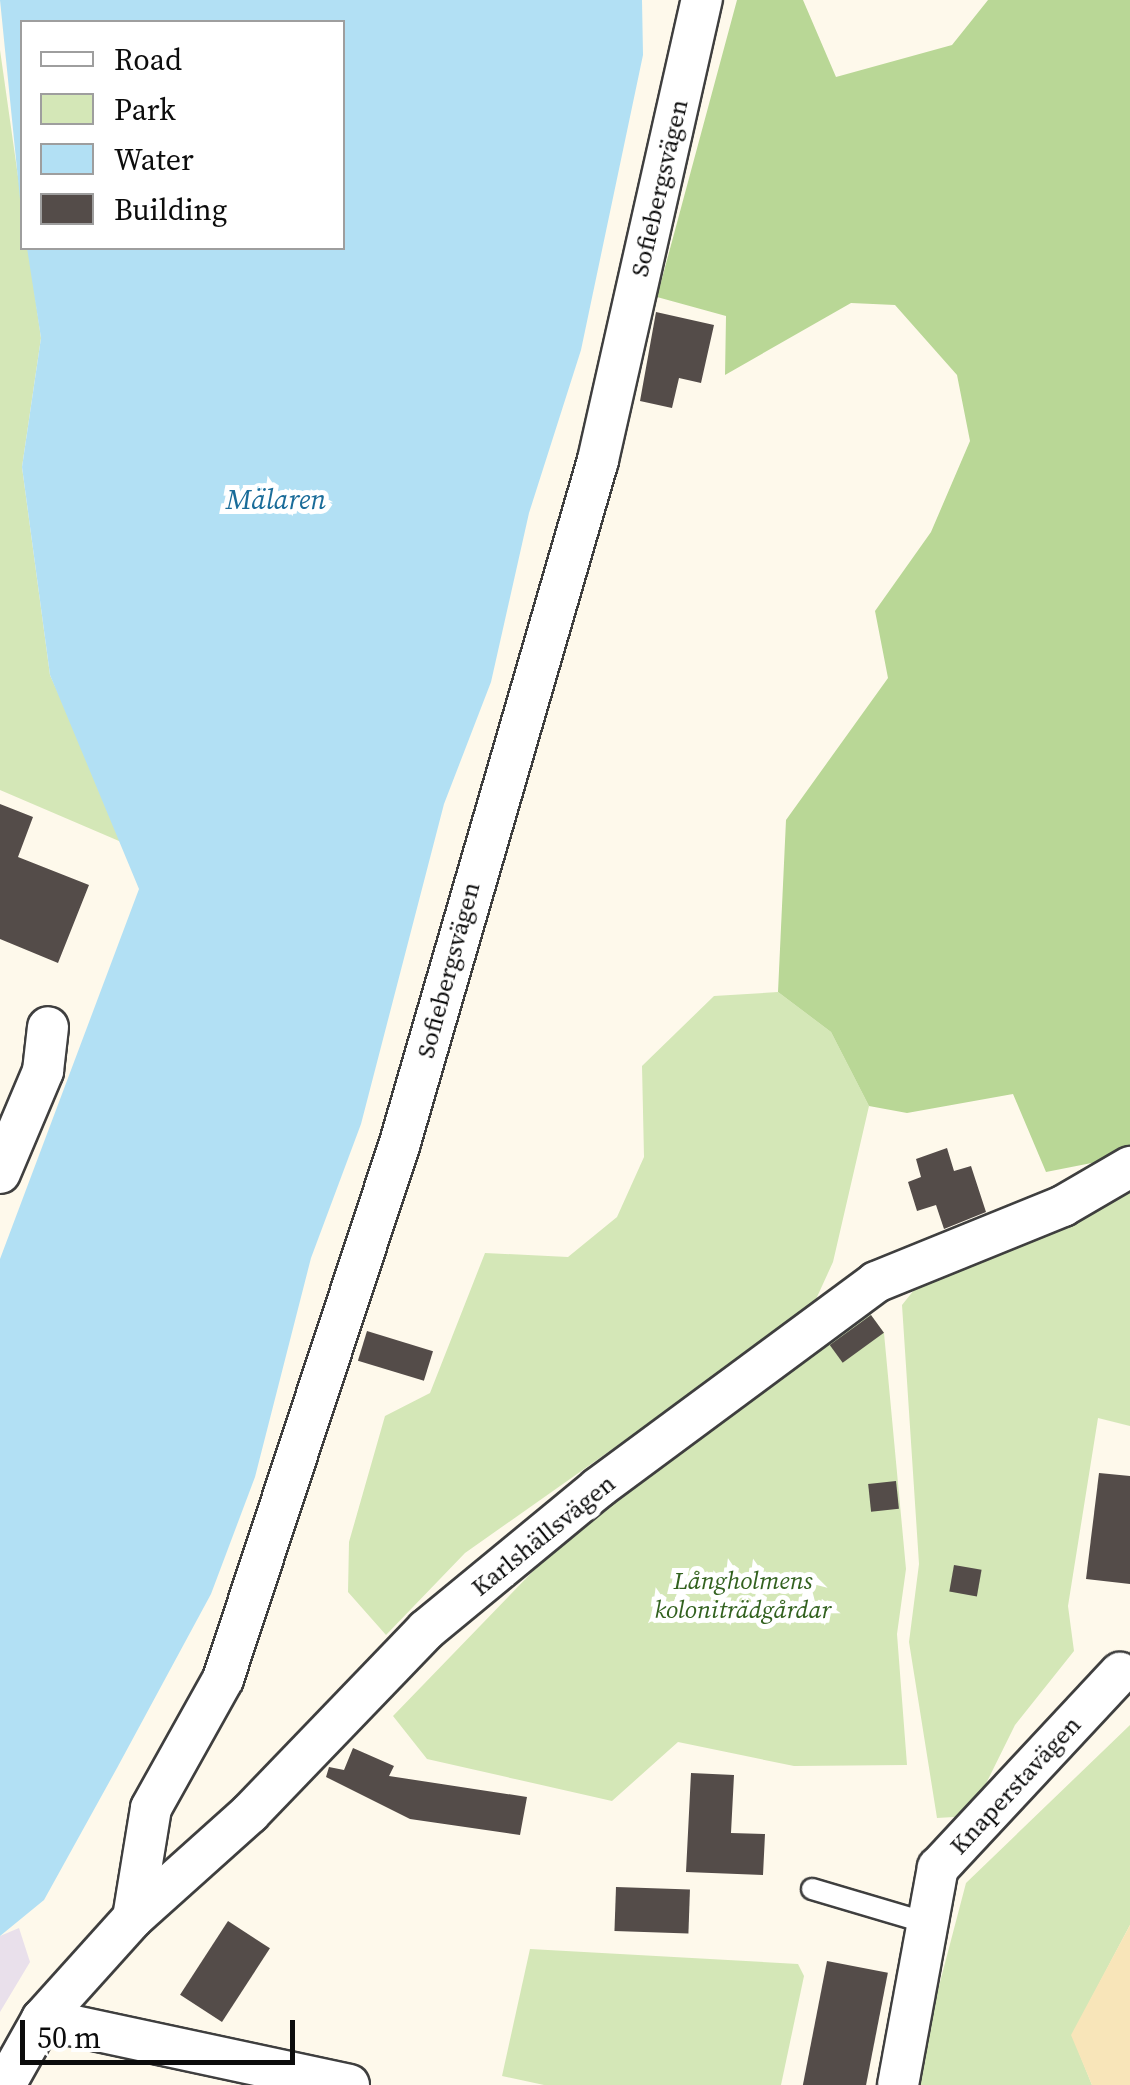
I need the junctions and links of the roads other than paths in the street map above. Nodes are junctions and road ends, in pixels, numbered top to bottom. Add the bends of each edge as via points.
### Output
1 (702, 0) edge
2 (48, 1027) dead end
3 (1130, 1168) edge
4 (0, 1173) edge
5 (1125, 1667) edge
6 (812, 1889) dead end
7 (133, 1918) junction
8 (927, 1924) junction
9 (42, 2019) junction
10 (4, 2085) edge
11 (349, 2085) edge
12 (898, 2085) edge

1 - 7 street, Sofiebergsvägen via 598,460 399,1146 223,1678 151,1808
2 - 4 street via 43,1071
3 - 7 street, Karlshällsvägen via 1062,1206 876,1282 598,1488 426,1630 250,1814
5 - 8 street, Knaperstavägen via 938,1868
6 - 8 lane
7 - 9 street, Karlshällsvägen
8 - 12 street, Knaperstavägen
9 - 10 street, Karlshällsvägen
9 - 11 street

